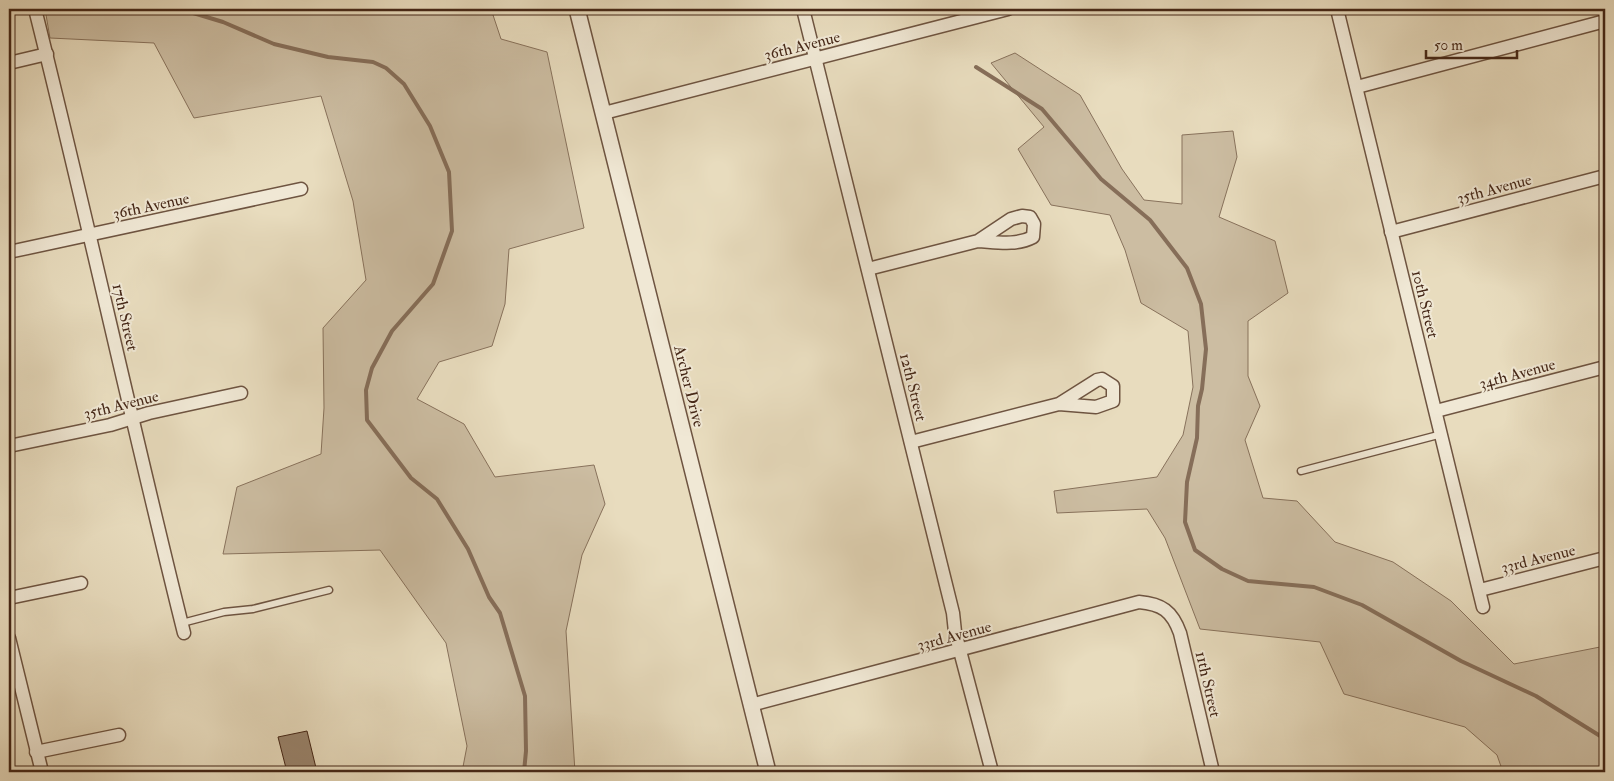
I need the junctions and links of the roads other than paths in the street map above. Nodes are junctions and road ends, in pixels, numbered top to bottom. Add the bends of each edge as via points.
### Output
1 (35, 9) edge
2 (577, 9) edge
3 (803, 9) edge
4 (1008, 9) edge
5 (1337, 9) edge
6 (1605, 21) edge
7 (47, 54) junction
8 (816, 59) junction
9 (9, 63) edge
10 (1357, 87) junction
11 (604, 113) junction
12 (1605, 176) edge
13 (301, 189) dead end
14 (1391, 232) junction
15 (90, 235) junction
16 (978, 240) dead end
17 (9, 252) edge
18 (868, 270) junction
19 (1605, 367) edge
20 (241, 393) dead end
21 (1059, 404) dead end
22 (1436, 411) junction
23 (132, 418) junction
24 (1442, 434) junction
25 (910, 442) junction
26 (9, 446) edge
27 (1301, 472) dead end
28 (1605, 558) edge
29 (80, 583) dead end
30 (329, 590) dead end
31 (1480, 590) junction
32 (9, 598) edge
33 (1164, 607) joint
34 (1483, 607) dead end
35 (183, 628) joint
36 (9, 638) edge
37 (960, 650) junction
38 (751, 705) junction
39 (119, 734) dead end
40 (36, 752) junction
41 (42, 772) edge
42 (768, 772) edge
43 (992, 772) edge
44 (1213, 772) edge

1 - 7 street, 17th Street
2 - 11 street, Archer Drive
3 - 8 street, 12th Street
4 - 8 street, 36th Avenue
5 - 10 street, 10th Street
6 - 10 street
7 - 9 street
7 - 15 street, 17th Street
8 - 11 street, 36th Avenue
8 - 18 street, 12th Street
10 - 14 street, 10th Street
11 - 38 street, Archer Drive
12 - 14 street, 35th Avenue
13 - 15 street, 36th Avenue
14 - 22 street, 10th Street
15 - 17 street, 36th Avenue
15 - 23 street, 17th Street
16 - 18 street
18 - 25 street, 12th Street
19 - 22 street, 34th Avenue
20 - 23 street, 35th Avenue
21 - 25 street
22 - 24 street, 10th Street
23 - 26 street, 35th Avenue
23 - 35 street, 17th Street
24 - 27 lane
24 - 31 street, 10th Street
25 - 37 street, 12th Street
28 - 31 street, 33rd Avenue
29 - 32 street
30 - 35 lane via 253,609 224,612
31 - 34 street, 10th Street
33 - 37 street, 33rd Avenue via 1139,602
33 - 44 street, 11th Street via 1180,633
36 - 40 street
37 - 38 street, 33rd Avenue
37 - 43 street, 12th Street
38 - 42 street, Archer Drive
39 - 40 street
40 - 41 street

